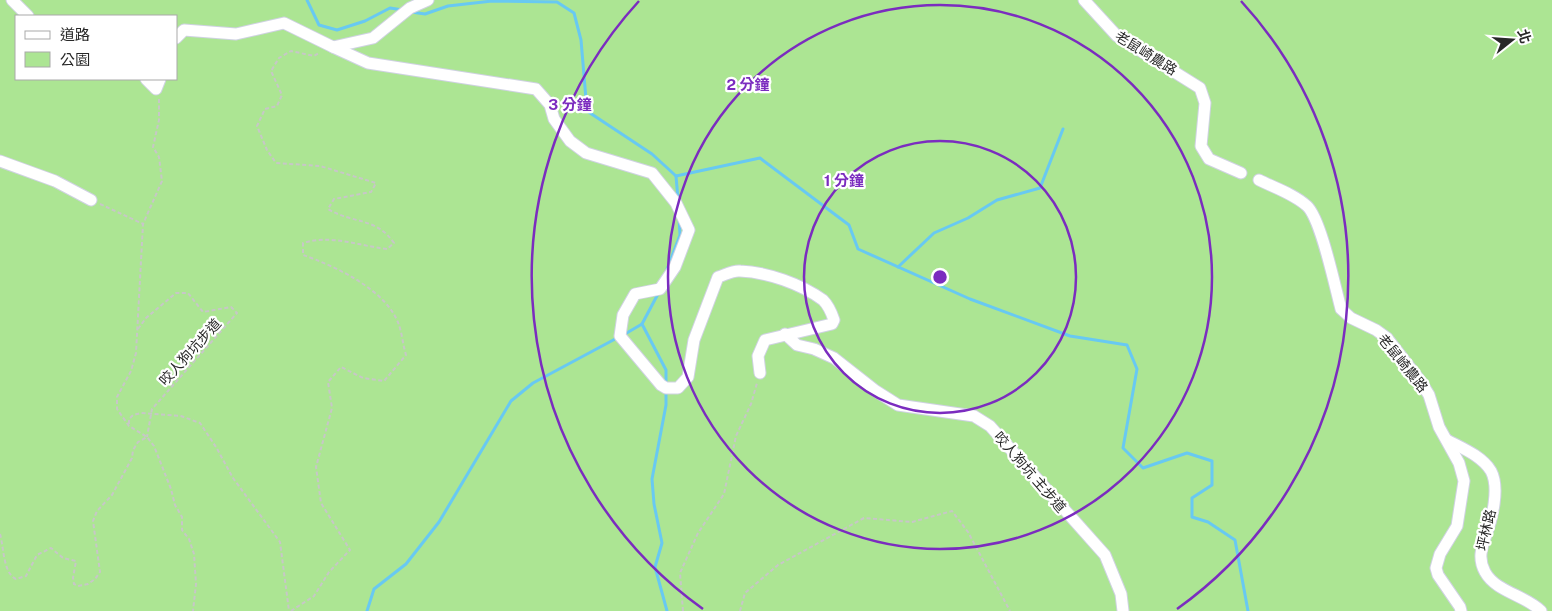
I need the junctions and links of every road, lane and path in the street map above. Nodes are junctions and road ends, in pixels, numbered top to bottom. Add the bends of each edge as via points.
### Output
1 (12, 0) edge
2 (428, 0) edge
3 (1084, 0) edge
4 (27, 15) edge
5 (178, 36) edge
6 (333, 47) junction
7 (158, 84) edge
8 (0, 161) edge
9 (1241, 173) dead end
10 (1259, 180) dead end
11 (91, 200) joint
12 (143, 224) junction
13 (138, 329) junction
14 (785, 334) junction
15 (760, 373) joint
16 (149, 414) junction
17 (129, 426) junction
18 (147, 437) junction
19 (1447, 440) junction
20 (0, 534) edge
21 (193, 611) edge
22 (290, 611) edge
23 (683, 611) edge
24 (740, 611) edge
25 (1010, 611) edge
26 (1123, 611) edge
27 (1461, 611) edge
28 (1541, 611) edge

1 - 4 street
2 - 6 street via 410,8 373,38
3 - 9 street, 老鼠崎農路 via 1117,36 1200,88 1205,103 1201,146 1209,159
5 - 6 street via 184,30 236,34 284,23
6 - 14 street via 368,63 536,89 550,105 554,119 570,141 586,154 652,173 676,203 689,230 675,268 660,289 635,294 622,316 620,336 661,385 678,388 688,377 694,340 718,277 738,270 769,276 793,284 824,301 834,320 832,324
6 - 22 path via 314,56 291,51 279,58 271,71 282,95 277,106 265,109 257,126 276,162 320,166 376,183 371,192 334,199 328,209 386,230 394,243 387,249 355,242 312,240 303,243 303,255 345,272 387,305 399,324 406,355 384,381 363,378 341,367 328,382 332,408 316,467 321,503 350,550 314,596
7 - 12 path via 159,120 153,147 159,157 162,181
8 - 11 street via 55,181
10 - 19 street, 老鼠崎農路 via 1308,207 1319,227 1341,309 1387,338 1429,395 1439,427
11 - 12 path
12 - 13 path
13 - 16 path, 咬人狗坑步道 via 176,293 188,293 202,312 231,307 237,313
13 - 17 path via 131,371 117,397 117,409
14 - 15 street via 765,340 758,356
14 - 26 street, 咬人狗坑 主步道 via 797,345 834,358 898,405 974,416 990,426 1104,555 1121,594
15 - 23 path via 751,404 736,436 724,494 698,533 680,573
16 - 17 path via 133,415
16 - 18 path
16 - 22 path via 181,416 200,423 233,478 280,542
17 - 18 path
18 - 20 path via 138,442 112,495 93,521 100,563 100,572 95,579 83,585 74,584 76,561 63,558 51,548 37,555 26,576 16,579 8,571
18 - 21 path via 165,472 182,517 182,530 194,554 196,584
19 - 27 street, 老鼠崎農路 via 1464,481 1457,526 1440,554 1436,568
19 - 28 street, 坪林路 via 1478,458 1491,472 1494,489 1490,524 1480,552 1485,572 1491,582 1534,604
24 - 25 path via 744,592 778,565 864,518 912,522 952,511 968,532

